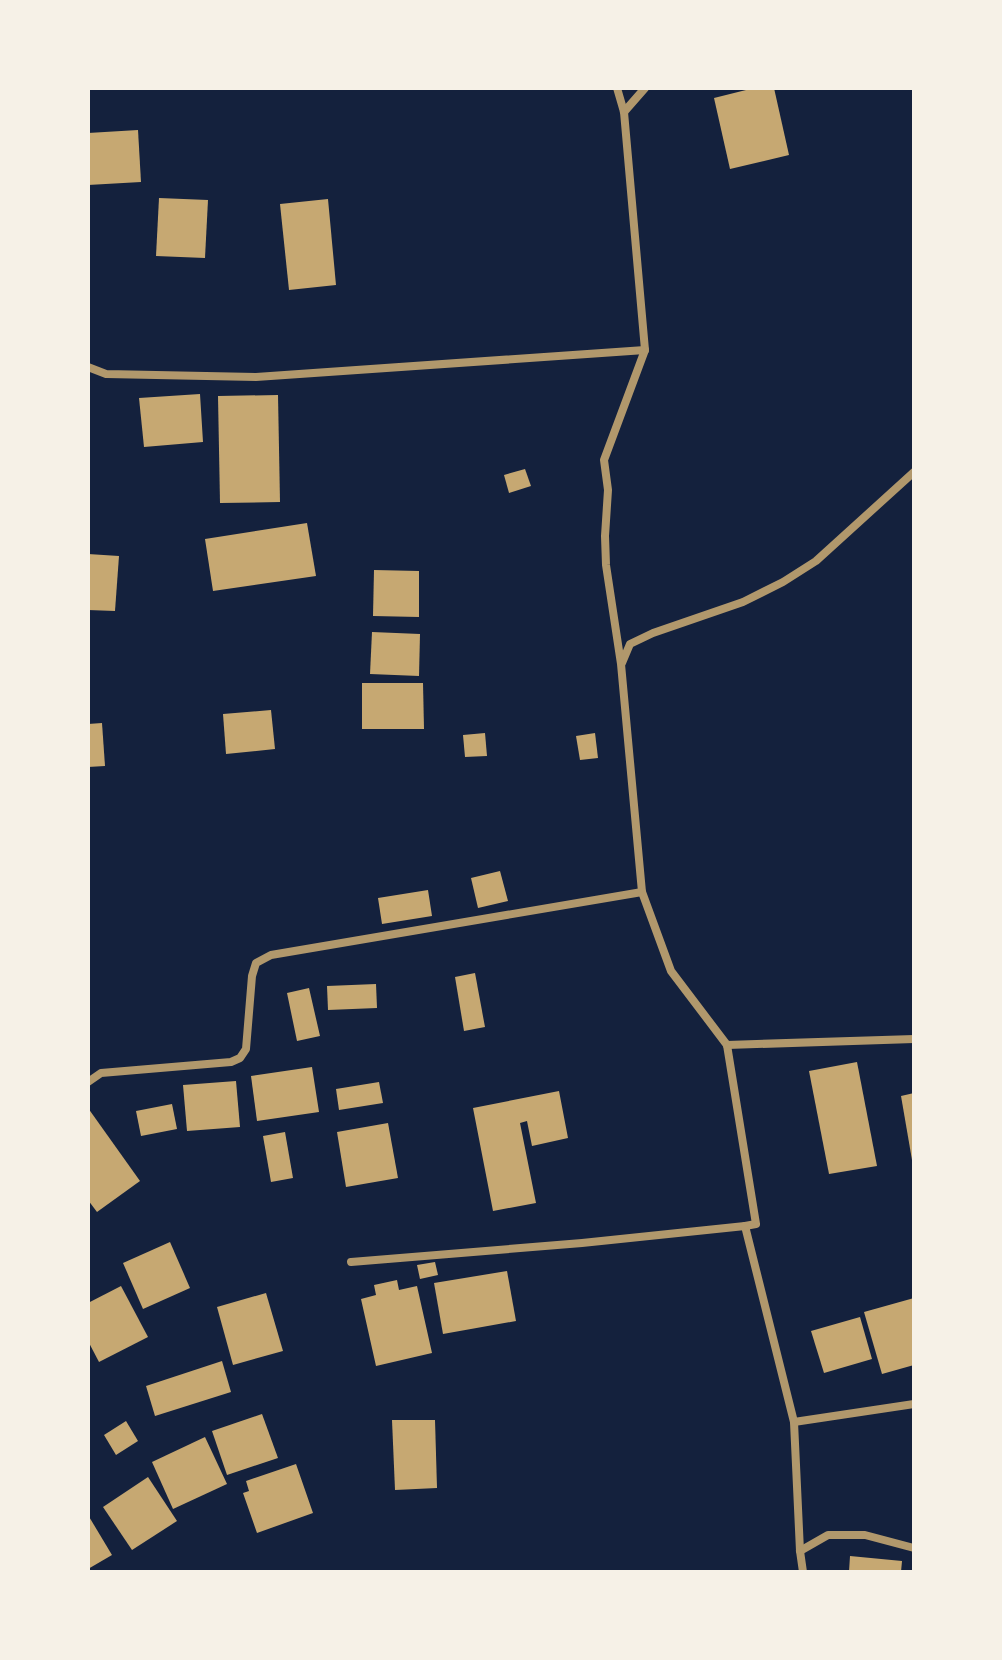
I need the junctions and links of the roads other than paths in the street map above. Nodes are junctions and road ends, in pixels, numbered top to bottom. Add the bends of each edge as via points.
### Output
1 (617, 88) edge
2 (645, 88) edge
3 (624, 112) junction
4 (645, 350) junction
5 (88, 367) edge
6 (914, 472) edge
7 (621, 664) junction
8 (642, 892) junction
9 (914, 1039) edge
10 (727, 1045) junction
11 (88, 1082) edge
12 (745, 1226) junction
13 (351, 1262) dead end
14 (914, 1404) edge
15 (794, 1422) junction
16 (914, 1548) edge
17 (800, 1551) junction
18 (803, 1572) edge

1 - 3 street
2 - 3 street
3 - 4 street
4 - 5 street via 256,377 106,374
4 - 7 street via 604,460 606,565
6 - 7 street via 816,561 743,602 630,644
7 - 8 street
8 - 10 street via 671,971
8 - 11 street via 271,955 256,963 252,976 246,1049 240,1058 101,1073
9 - 10 street
10 - 12 street via 756,1224
12 - 13 street
12 - 15 street
14 - 15 street
15 - 17 street
16 - 17 street via 865,1535 828,1535
17 - 18 street

